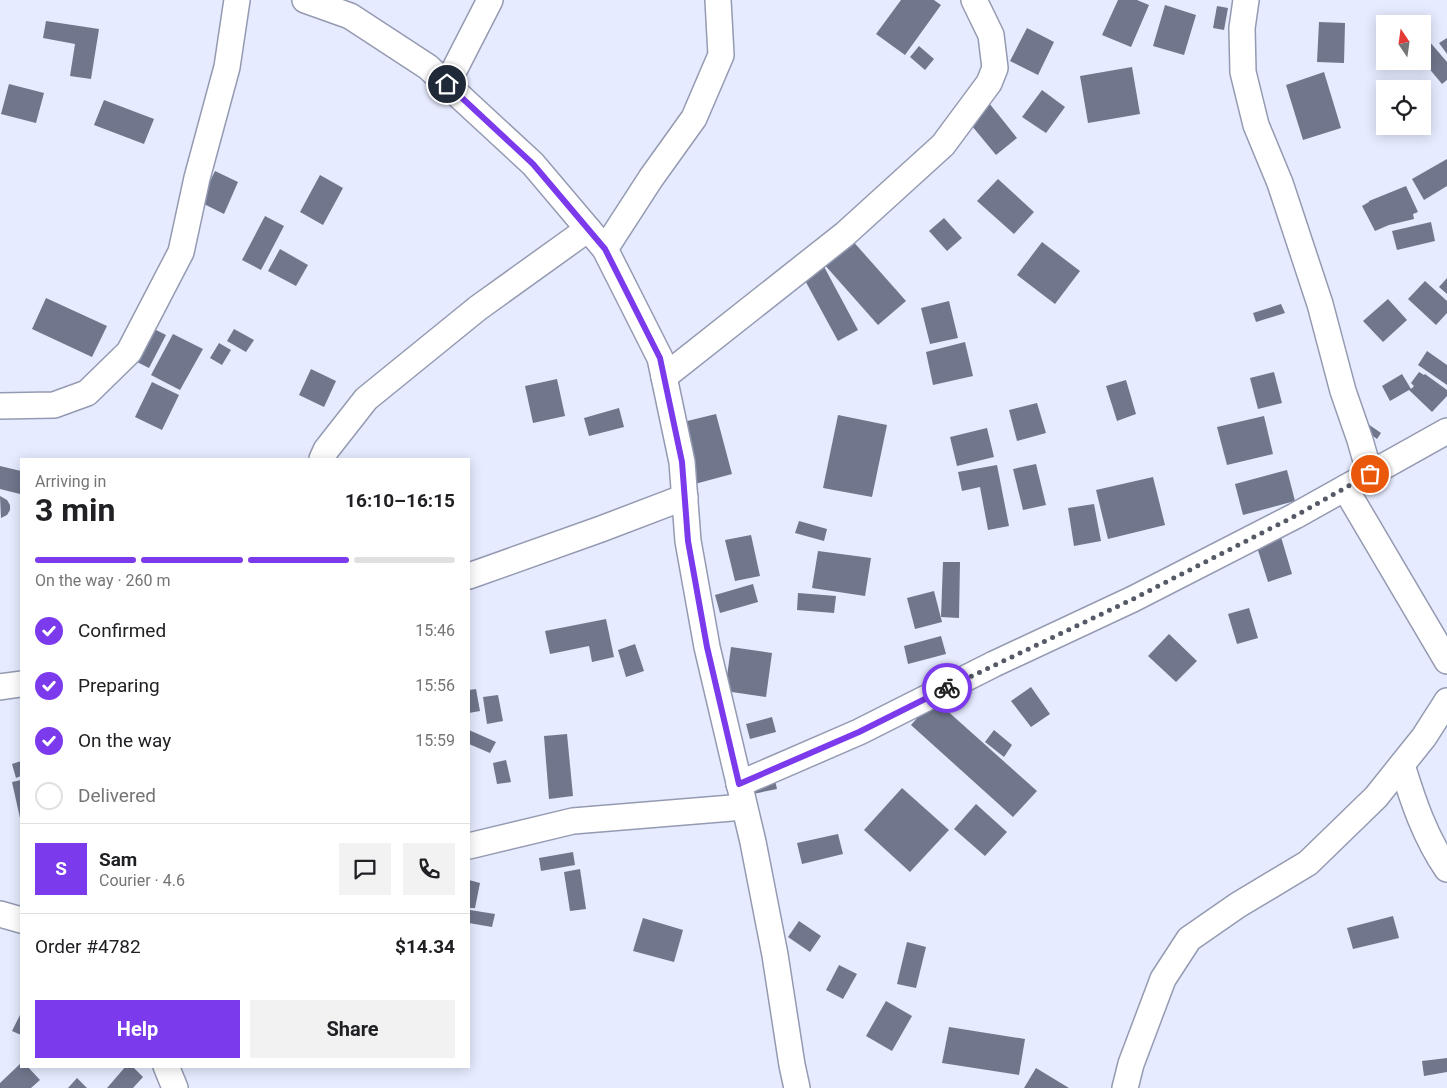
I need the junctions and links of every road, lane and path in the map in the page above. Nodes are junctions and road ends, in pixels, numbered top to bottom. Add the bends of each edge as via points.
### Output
1 (237, 0) edge
2 (305, 0) edge
3 (490, 0) edge
4 (718, 0) edge
5 (974, 0) edge
6 (1246, 0) edge
7 (447, 84) junction
8 (588, 229) junction
9 (605, 249) junction
10 (664, 377) junction
11 (0, 406) edge
12 (1447, 431) edge
13 (322, 458) edge
14 (1370, 474) junction
15 (1345, 488) junction
16 (685, 497) junction
17 (470, 576) edge
18 (1447, 661) edge
19 (20, 684) edge
20 (0, 687) edge
21 (1447, 701) edge
22 (1402, 765) junction
23 (741, 796) junction
24 (470, 846) edge
25 (1447, 869) edge
26 (0, 914) edge
27 (20, 920) edge
28 (167, 1068) edge
29 (175, 1088) edge
30 (797, 1088) edge
31 (1124, 1088) edge

1 - 11 street via 227,67 181,252 129,352 87,393 54,405
2 - 7 street via 350,16 428,67
3 - 7 street
4 - 9 street via 721,55 694,118
5 - 10 street via 990,35 995,68 989,83 943,145 845,234
6 - 14 street via 1242,28 1243,72 1256,124 1280,183 1320,304
7 - 8 street via 533,164
8 - 9 street
8 - 13 street via 478,308 366,399
9 - 10 street via 660,358
10 - 16 street via 682,462
12 - 14 street
14 - 15 street
15 - 18 street
15 - 23 street via 1133,599 859,732
16 - 17 street
16 - 23 street via 688,541 707,647
19 - 20 street
21 - 22 street
22 - 25 street via 1413,802
22 - 31 street via 1376,797 1308,863 1189,939 1163,979
23 - 24 street via 573,821
23 - 30 street via 775,954
26 - 27 street
28 - 29 street

